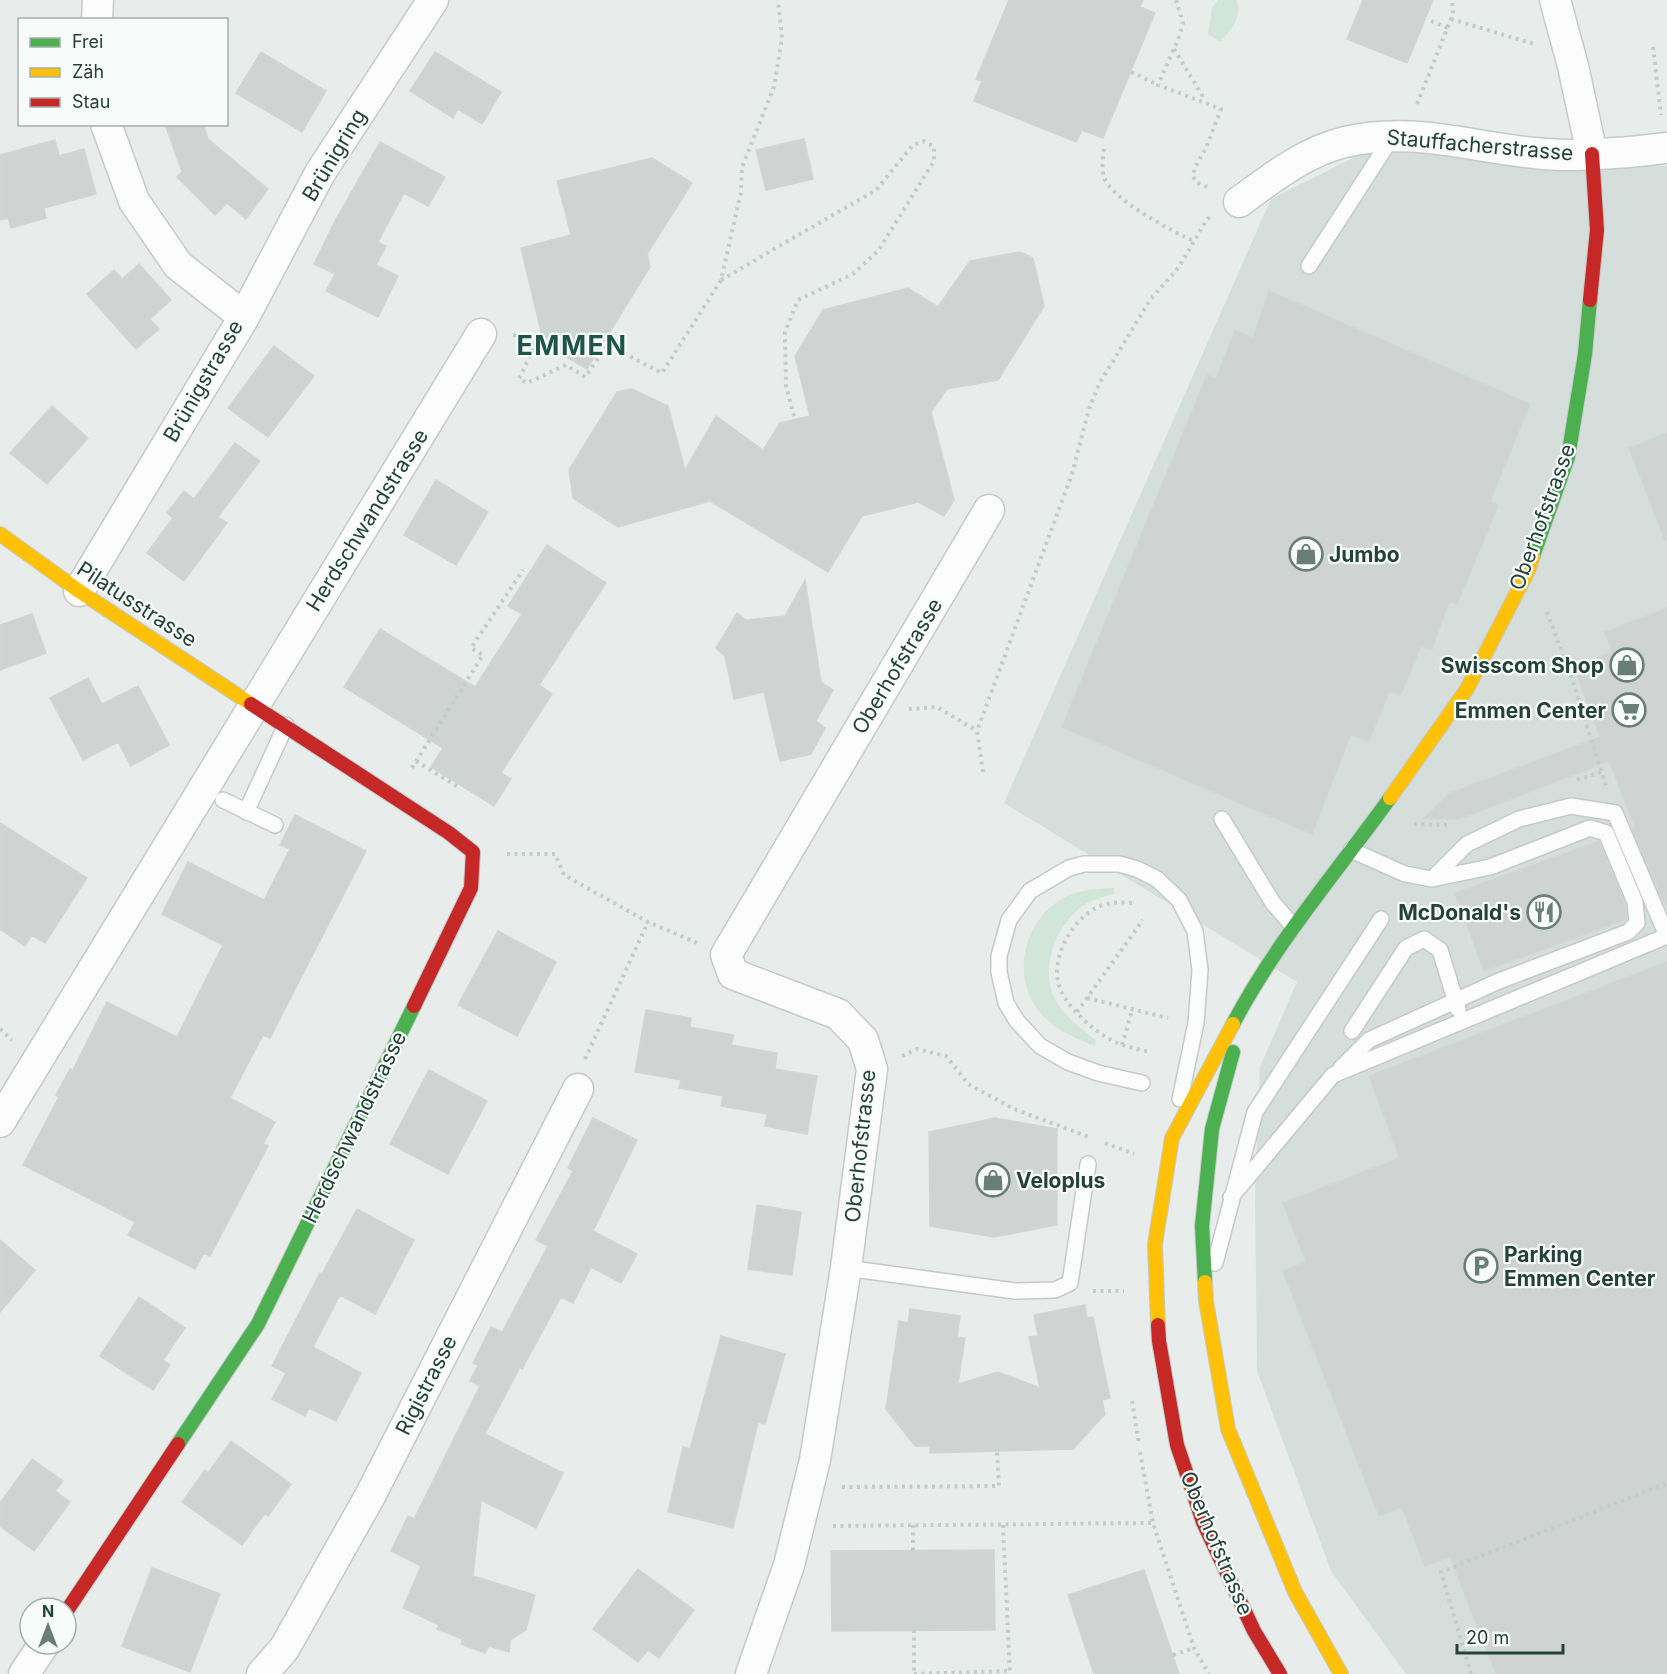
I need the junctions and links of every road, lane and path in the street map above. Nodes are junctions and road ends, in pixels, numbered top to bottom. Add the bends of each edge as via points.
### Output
1 (98, 0) edge
2 (433, 0) edge
3 (778, 0) edge
4 (1176, 0) edge
5 (1452, 0) edge
6 (1555, 0) edge
7 (97, 18) edge
8 (1451, 19) junction
9 (1431, 21) dead end
10 (1448, 28) junction
11 (1539, 45) dead end
12 (1653, 47) dead end
13 (1173, 49) junction
14 (1131, 72) dead end
15 (1158, 85) junction
16 (1200, 101) junction
17 (1661, 116) dead end
18 (107, 126) edge
19 (1398, 135) junction
20 (1667, 148) edge
21 (1104, 149) dead end
22 (1592, 154) junction
23 (1239, 202) joint
24 (1194, 241) dead end
25 (1190, 246) dead end
26 (1309, 266) dead end
27 (721, 280) junction
28 (244, 317) junction
29 (481, 334) joint
30 (795, 420) dead end
31 (989, 510) dead end
32 (0, 534) edge
33 (523, 570) dead end
34 (1528, 571) junction
35 (79, 591) junction
36 (878, 697) junction
37 (254, 705) junction
38 (286, 725) junction
39 (977, 731) junction
40 (416, 761) junction
41 (983, 772) dead end
42 (458, 787) dead end
43 (394, 797) junction
44 (224, 800) dead end
45 (246, 812) junction
46 (1615, 813) junction
47 (1222, 819) dead end
48 (275, 825) dead end
49 (497, 849) dead end
50 (1351, 850) junction
51 (1432, 879) junction
52 (1132, 903) dead end
53 (1381, 919) dead end
54 (1143, 920) dead end
55 (648, 922) junction
56 (1293, 926) junction
57 (1667, 936) edge
58 (726, 955) junction
59 (1248, 995) junction
60 (1087, 998) junction
61 (1455, 999) junction
62 (1132, 1010) junction
63 (1077, 1012) junction
64 (1168, 1018) dead end
65 (1462, 1021) junction
66 (1352, 1031) dead end
67 (1122, 1045) junction
68 (1150, 1052) dead end
69 (872, 1069) junction
70 (1333, 1075) junction
71 (1142, 1083) dead end
72 (578, 1089) joint
73 (0, 1122) edge
74 (1172, 1138) junction
75 (1138, 1155) dead end
76 (1088, 1164) dead end
77 (1231, 1197) junction
78 (846, 1268) junction
79 (1206, 1301) junction
80 (997, 1451) dead end
81 (1667, 1483) edge
82 (808, 1487) junction
83 (1153, 1523) dead end
84 (913, 1525) junction
85 (1003, 1525) junction
86 (798, 1526) junction
87 (913, 1551) dead end
88 (77, 1596) edge
89 (914, 1630) dead end
90 (1194, 1648) dead end
91 (1173, 1654) dead end
92 (36, 1656) edge
93 (1010, 1672) edge
94 (24, 1674) edge
95 (262, 1674) edge
96 (752, 1674) edge
97 (914, 1674) edge
98 (1280, 1674) edge
99 (1341, 1674) edge
100 (1471, 1674) edge

1 - 7 street
2 - 28 street, Brünigring via 320,173
3 - 27 path via 782,38 774,87 742,167 741,192
4 - 13 path via 1183,23
5 - 8 path
6 - 22 street, Oberhofstrasse
8 - 10 path
8 - 11 path
9 - 10 path
10 - 19 path
12 - 17 path
13 - 15 path
13 - 16 path via 1202,95
14 - 15 path
15 - 16 path
16 - 23 path via 1221,109 1193,177 1197,183
18 - 28 street, Brünigstrasse via 134,201 178,265
19 - 22 street, Stauffacherstrasse via 1536,154
19 - 23 street, Stauffacherstrasse via 1345,142 1316,152 1292,164
19 - 26 lane
20 - 22 street, Stauffacherstrasse
21 - 24 path via 1104,177 1110,188 1172,232
22 - 34 street, Oberhofstrasse via 1597,230 1585,354 1568,457
25 - 39 path via 1179,267 1149,300 1100,384 1072,474
27 - 29 path via 662,374 608,345 585,377 566,365 527,383 519,379 535,345 527,336
27 - 30 path via 876,190 913,145 924,141 934,147 934,161 878,251 853,274 798,300 785,332 786,386
28 - 35 street, Brünigstrasse
29 - 37 street, Herdschwandstrasse
31 - 36 street, Oberhofstrasse
32 - 35 street, Pilatusstrasse
33 - 40 path via 471,648 483,655
34 - 46 path via 1571,676
34 - 50 street, Oberhofstrasse via 1467,689
35 - 37 street, Pilatusstrasse
36 - 39 path via 901,710 937,706
36 - 58 street, Oberhofstrasse
37 - 38 street, Herdschwandstrasse
37 - 73 street, Herdschwandstrasse
38 - 43 street, Herdschwandstrasse
38 - 45 lane
39 - 41 path
40 - 42 path
40 - 43 path
43 - 88 street, Herdschwandstrasse via 473,852 471,888 258,1324
44 - 45 lane
45 - 48 lane
46 - 51 lane via 1571,806 1519,819 1467,844
46 - 57 lane
47 - 56 lane via 1273,903
49 - 55 path via 507,854 555,854 564,875
50 - 51 lane via 1405,874
50 - 56 street, Oberhofstrasse
51 - 61 lane via 1490,867 1590,828 1606,833 1635,902 1637,923 1628,932
52 - 63 path via 1097,907 1081,919 1067,938 1057,975 1060,989
53 - 77 lane via 1255,1112
54 - 60 path
55 - 58 path
55 - 72 path via 580,1070
56 - 59 street, Oberhofstrasse
57 - 65 lane
58 - 69 street, Oberhofstrasse via 733,974 838,1014 863,1040
59 - 74 street, Oberhofstrasse
59 - 79 street, Oberhofstrasse via 1212,1130 1202,1226
60 - 62 path
60 - 63 path
61 - 65 lane
61 - 66 lane via 1440,951 1424,939 1406,948
61 - 70 lane via 1369,1040
62 - 64 path
62 - 67 path
63 - 67 path via 1100,1034
65 - 70 lane
67 - 68 path
69 - 75 path via 917,1049 946,1056 968,1084 1014,1109
69 - 78 street, Oberhofstrasse
70 - 77 lane
71 - 74 lane via 1098,1073 1040,1046 1006,1003 999,956 1009,920 1030,891 1069,868 1119,864 1137,869 1157,879 1179,900 1195,931 1200,970 1196,1023
72 - 95 street, Rigistrasse via 370,1496 284,1649
74 - 98 street, Oberhofstrasse via 1155,1244 1159,1341 1177,1445 1203,1522 1254,1631
76 - 78 lane via 1070,1283 1055,1290 1015,1291
77 - 79 lane
78 - 82 street, Oberhofstrasse
79 - 99 street, Oberhofstrasse via 1228,1430 1295,1593
80 - 82 path via 999,1486
81 - 100 path via 1441,1572
82 - 86 street, Oberhofstrasse
83 - 85 path
84 - 85 path
84 - 86 path
84 - 87 path
85 - 93 path
86 - 96 street, Oberhofstrasse
89 - 97 path
90 - 91 path
92 - 94 street
93 - 97 path

